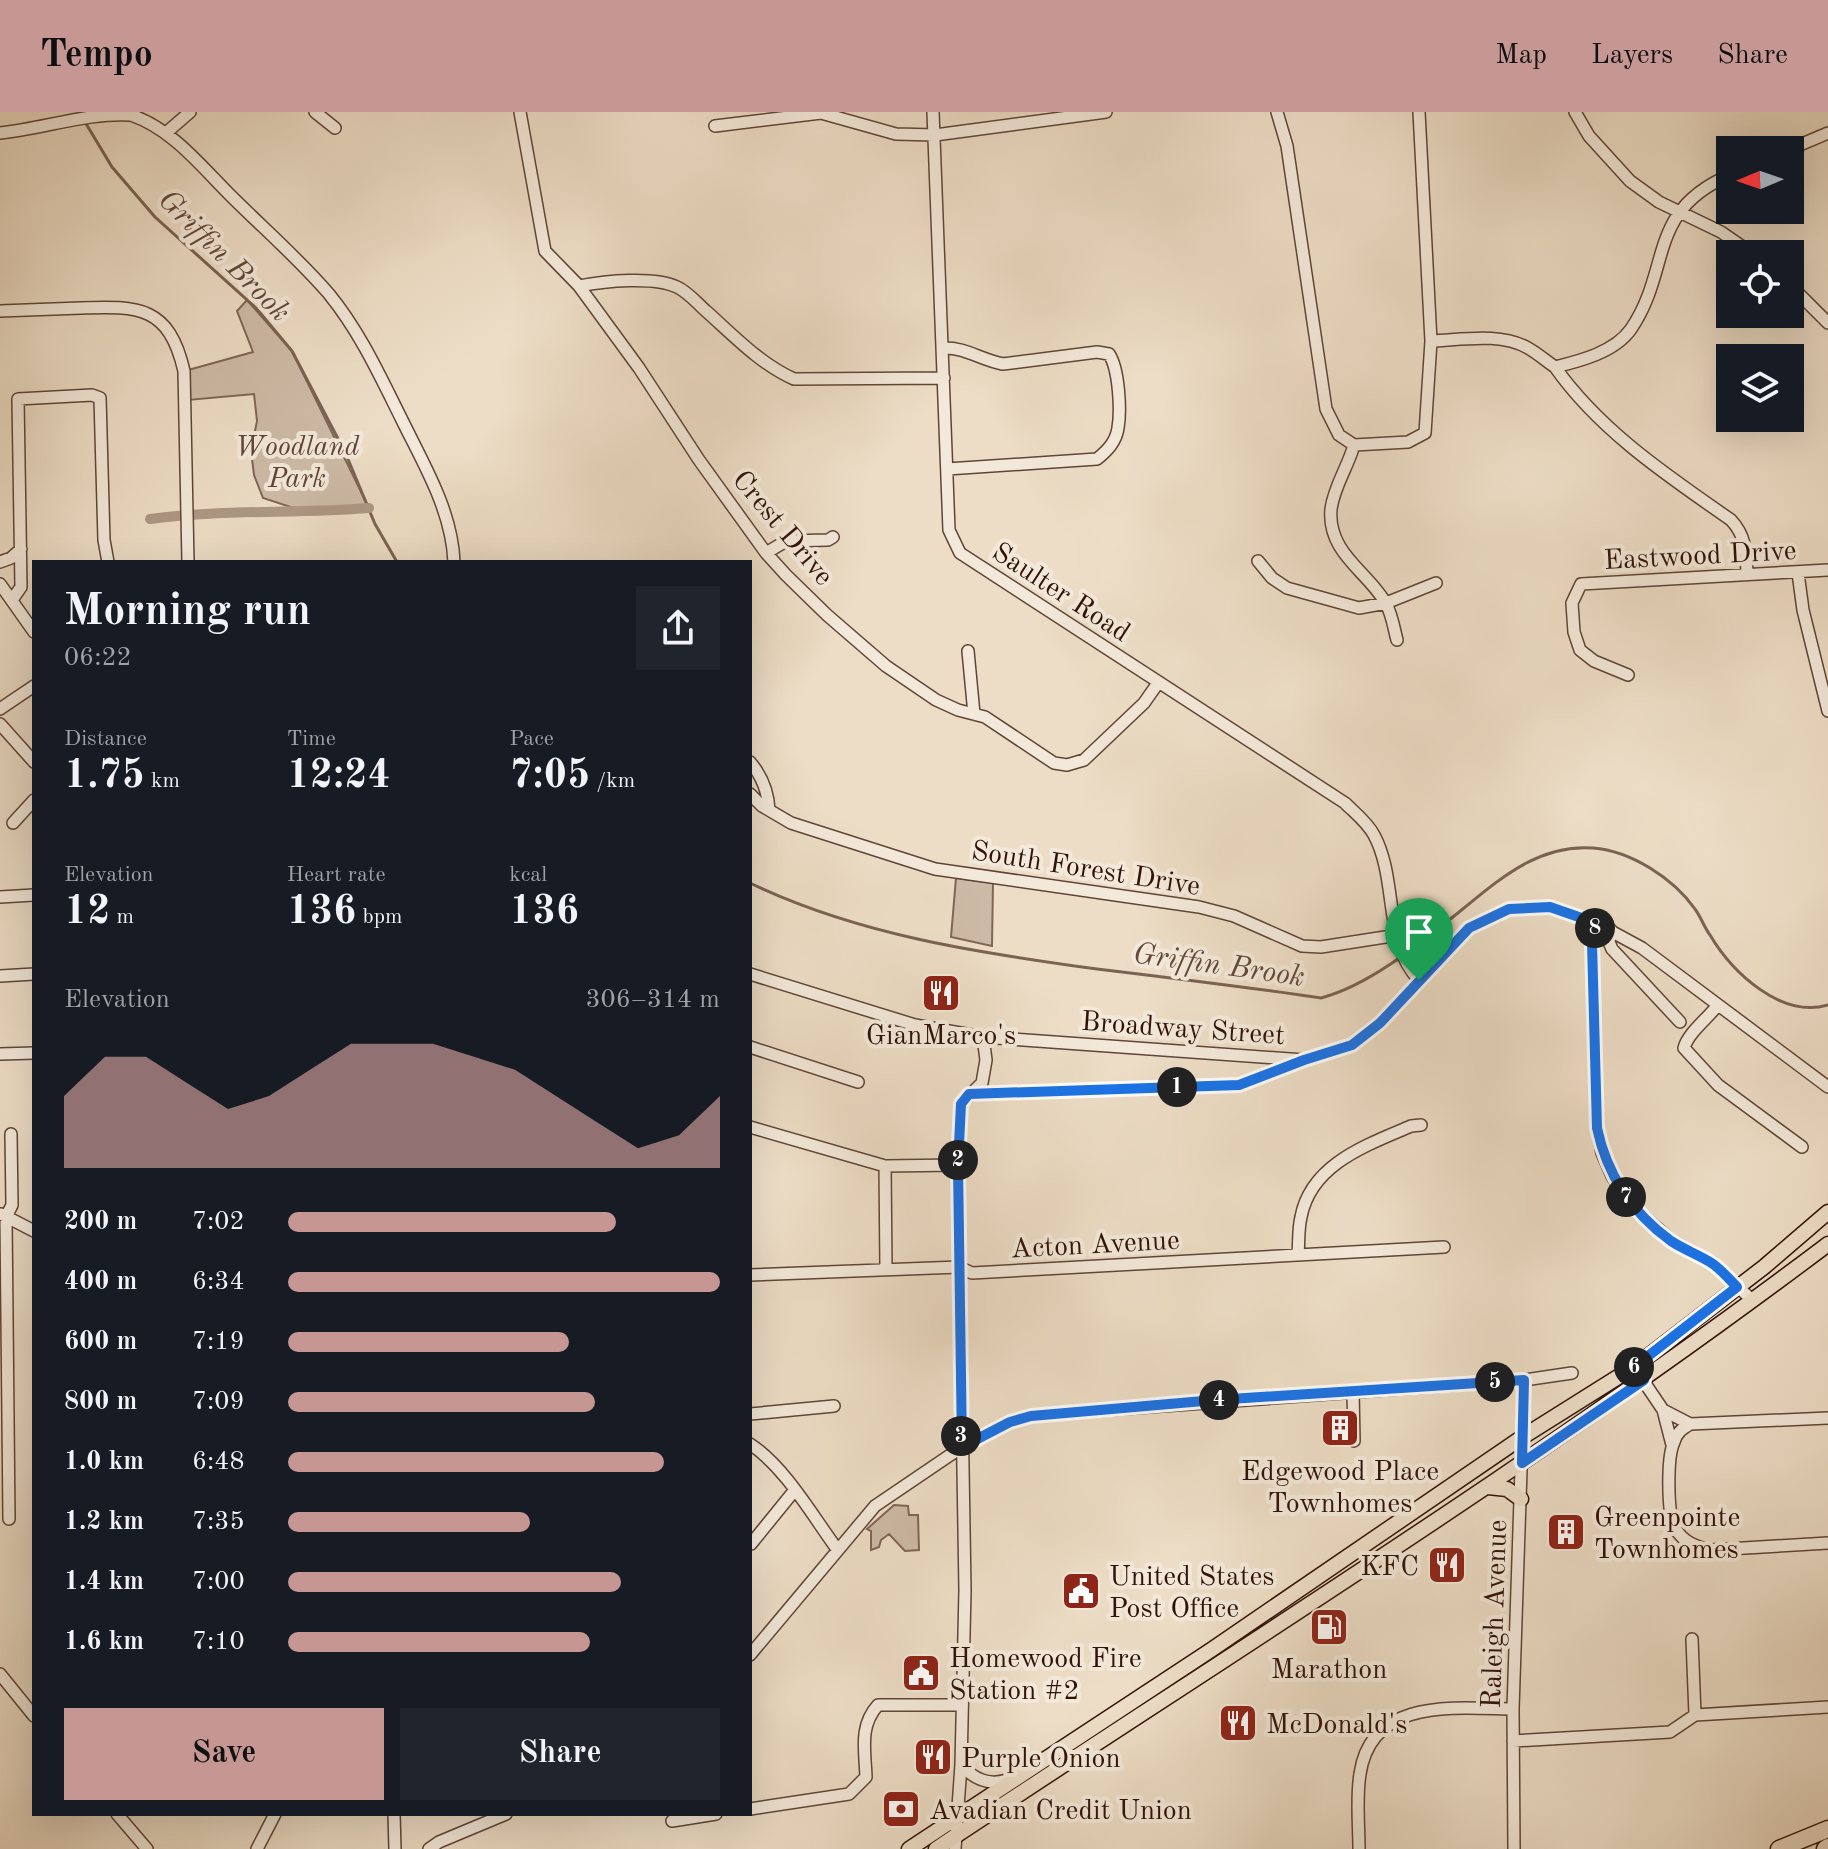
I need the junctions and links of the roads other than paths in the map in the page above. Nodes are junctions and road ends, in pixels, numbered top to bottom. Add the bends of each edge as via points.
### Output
1 (190, 112) edge
2 (315, 112) edge
3 (520, 112) edge
4 (933, 112) edge
5 (1106, 112) edge
6 (1277, 112) edge
7 (1419, 112) edge
8 (1575, 112) edge
9 (89, 114) edge
10 (715, 126) dead end
11 (335, 128) dead end
12 (167, 132) junction
13 (0, 133) edge
14 (1828, 133) edge
15 (935, 135) junction
16 (1804, 143) edge
17 (1716, 181) edge
18 (1678, 211) junction
19 (1733, 240) edge
20 (579, 286) junction
21 (1804, 299) edge
22 (0, 311) edge
23 (1828, 323) edge
24 (1431, 341) junction
25 (943, 348) junction
26 (1555, 367) junction
27 (944, 378) junction
28 (1354, 445) junction
29 (947, 469) junction
30 (833, 537) dead end
31 (21, 549) junction
32 (766, 553) junction
33 (108, 560) edge
34 (188, 560) edge
35 (454, 560) edge
36 (1258, 561) dead end
37 (0, 562) edge
38 (1828, 570) edge
39 (1747, 573) junction
40 (1798, 573) junction
41 (1436, 583) dead end
42 (0, 584) edge
43 (12, 600) junction
44 (1386, 603) junction
45 (32, 629) edge
46 (1397, 640) dead end
47 (968, 651) dead end
48 (1628, 675) dead end
49 (1158, 683) junction
50 (32, 687) edge
51 (0, 709) edge
52 (1828, 711) edge
53 (974, 714) junction
54 (0, 724) edge
55 (32, 760) edge
56 (752, 765) edge
57 (752, 796) edge
58 (32, 802) edge
59 (769, 810) junction
60 (13, 823) dead end
61 (32, 895) edge
62 (0, 897) edge
63 (1596, 923) junction
64 (1611, 930) junction
65 (1399, 940) junction
66 (32, 974) edge
67 (752, 975) edge
68 (0, 976) edge
69 (1419, 980) junction
70 (1717, 1006) junction
71 (1680, 1022) dead end
72 (983, 1037) junction
73 (752, 1048) edge
74 (32, 1053) edge
75 (0, 1054) edge
76 (1304, 1060) junction
77 (858, 1082) dead end
78 (1828, 1087) edge
79 (969, 1094) junction
80 (1421, 1125) dead end
81 (752, 1128) edge
82 (11, 1134) dead end
83 (1802, 1147) dead end
84 (958, 1165) junction
85 (885, 1166) junction
86 (1828, 1212) edge
87 (3, 1216) edge
88 (32, 1230) edge
89 (1828, 1244) edge
90 (1444, 1247) dead end
91 (1298, 1255) junction
92 (959, 1267) junction
93 (886, 1269) junction
94 (752, 1275) edge
95 (1737, 1287) junction
96 (1753, 1301) junction
97 (1634, 1367) junction
98 (1572, 1373) dead end
99 (1524, 1380) junction
100 (1644, 1380) junction
101 (1353, 1391) junction
102 (834, 1406) dead end
103 (1663, 1410) junction
104 (752, 1414) edge
105 (1828, 1418) edge
106 (1690, 1424) junction
107 (1524, 1436) junction
108 (1354, 1441) dead end
109 (752, 1445) edge
110 (1672, 1445) junction
111 (962, 1447) junction
112 (1522, 1463) junction
113 (1488, 1487) junction
114 (794, 1491) junction
115 (1521, 1499) junction
116 (9, 1519) dead end
117 (752, 1543) edge
118 (1828, 1543) edge
119 (837, 1549) junction
120 (1692, 1639) dead end
121 (752, 1653) edge
122 (0, 1674) edge
123 (962, 1705) junction
124 (1828, 1707) edge
125 (1513, 1709) junction
126 (32, 1714) edge
127 (1695, 1715) junction
128 (1513, 1741) junction
129 (961, 1765) junction
130 (1019, 1777) junction
131 (752, 1809) edge
132 (119, 1816) edge
133 (274, 1816) edge
134 (394, 1816) edge
135 (501, 1816) edge
136 (703, 1816) edge
137 (958, 1818) junction
138 (672, 1821) dead end
139 (1828, 1829) edge
140 (955, 1843) edge
141 (147, 1849) edge
142 (257, 1849) edge
143 (395, 1849) edge
144 (429, 1849) edge
145 (909, 1849) edge
146 (936, 1849) edge
147 (1359, 1849) edge
148 (1514, 1849) edge
149 (1779, 1849) edge

1 - 12 street
2 - 11 street
3 - 20 street, Crest Drive via 545,251
4 - 15 street, Saulter Road
5 - 15 street
6 - 28 street via 1287,146 1326,409 1339,435
7 - 24 street
8 - 18 street via 1589,136 1630,181
9 - 12 street via 129,114
9 - 13 street
10 - 15 street via 821,113 896,134
12 - 35 street via 328,294 364,344 439,496
14 - 16 street
15 - 25 street, Saulter Road
17 - 18 street
18 - 19 street
18 - 26 street via 1630,331 1582,361
20 - 27 street via 605,281 677,287 758,358 794,379
20 - 32 street, Crest Drive
21 - 23 street
22 - 34 street via 127,306 153,316 167,330 179,348 184,371
24 - 26 street via 1510,341
24 - 28 street via 1425,433 1408,442
25 - 27 street, Saulter Road
25 - 29 street via 959,347 1003,364 1109,354 1118,385 1118,430 1109,450 1097,459
26 - 39 street via 1617,435 1731,520 1746,548
27 - 29 street, Saulter Road
28 - 44 street via 1336,486 1333,529 1346,557
29 - 49 street, Saulter Road via 949,530 960,553
30 - 32 street via 786,541
31 - 33 street via 18,399 92,395 100,398
31 - 37 street
31 - 43 street via 21,587
32 - 53 street, Crest Drive via 886,666 936,700
36 - 44 street via 1287,588 1359,608
38 - 40 street, Eastwood Drive
39 - 40 street, Eastwood Drive
39 - 48 street, Eastwood Drive via 1581,584 1572,603 1580,650
40 - 52 street
41 - 44 street
42 - 43 street
43 - 45 street
44 - 46 street
47 - 53 street
49 - 53 street, Crest Drive via 1084,760 1067,765 1054,763
49 - 65 street, Saulter Road via 1345,803 1368,825 1380,849
50 - 51 street
54 - 55 street
56 - 59 street via 769,796
57 - 59 street, South Forest Drive
58 - 60 street
59 - 65 street, South Forest Drive via 791,823 935,869 1199,907 1302,946
61 - 62 street
63 - 64 street, Broadway Street
63 - 69 street, Broadway Street via 1550,907 1509,909 1469,928
63 - 95 street via 1594,1044 1602,1153 1633,1207 1672,1241 1713,1263
64 - 70 street, Broadway Street
64 - 71 street via 1612,949
65 - 69 street, Saulter Road via 1405,963
66 - 68 street
67 - 72 street, Broadway Street via 915,1025
69 - 76 street, Broadway Street via 1352,1045
70 - 78 street, Broadway Street
70 - 83 street via 1684,1048 1718,1085
72 - 76 street, Broadway Street
72 - 79 street via 982,1083
73 - 77 street
74 - 75 street
76 - 79 street via 1239,1085
79 - 84 street via 961,1104
80 - 91 street via 1352,1151 1317,1182 1301,1218
81 - 85 street
82 - 87 street via 12,1205
84 - 85 street
84 - 92 street
85 - 93 street
86 - 95 main road
87 - 88 street
87 - 116 street
89 - 96 main road
90 - 91 street, Acton Avenue
91 - 92 street, Acton Avenue via 972,1273
92 - 93 street, Acton Avenue
92 - 111 street
93 - 94 street, Acton Avenue
95 - 96 street
95 - 97 main road
96 - 100 main road
97 - 100 street
97 - 107 main road
98 - 99 street
99 - 101 street
99 - 107 street, Raleigh Avenue
100 - 103 street
100 - 112 main road
101 - 108 street
101 - 111 street via 1031,1416
102 - 104 street
103 - 106 street
103 - 110 street
105 - 106 street
106 - 110 street
107 - 112 street, Raleigh Avenue
107 - 130 main road
109 - 114 street
110 - 118 street via 1672,1516 1689,1544 1711,1550
111 - 119 street via 875,1506
111 - 123 street
112 - 113 main road
112 - 115 street, Raleigh Avenue
113 - 115 main road via 1507,1489
113 - 140 main road
114 - 117 street
114 - 119 street
115 - 125 street, Raleigh Avenue
119 - 121 street
120 - 127 street
122 - 126 street
123 - 129 street
123 - 131 street via 878,1705 864,1727 866,1777 857,1788 849,1794
124 - 127 street
125 - 128 street, Raleigh Avenue
125 - 147 street via 1420,1711 1383,1729 1365,1755 1360,1776
127 - 128 street via 1670,1732
128 - 148 street, Raleigh Avenue
129 - 130 street via 996,1784
129 - 137 street
130 - 137 main road
132 - 141 street
133 - 142 street
134 - 143 street
135 - 144 street
136 - 138 street
137 - 140 street
137 - 145 main road
139 - 149 highway
140 - 146 main road

